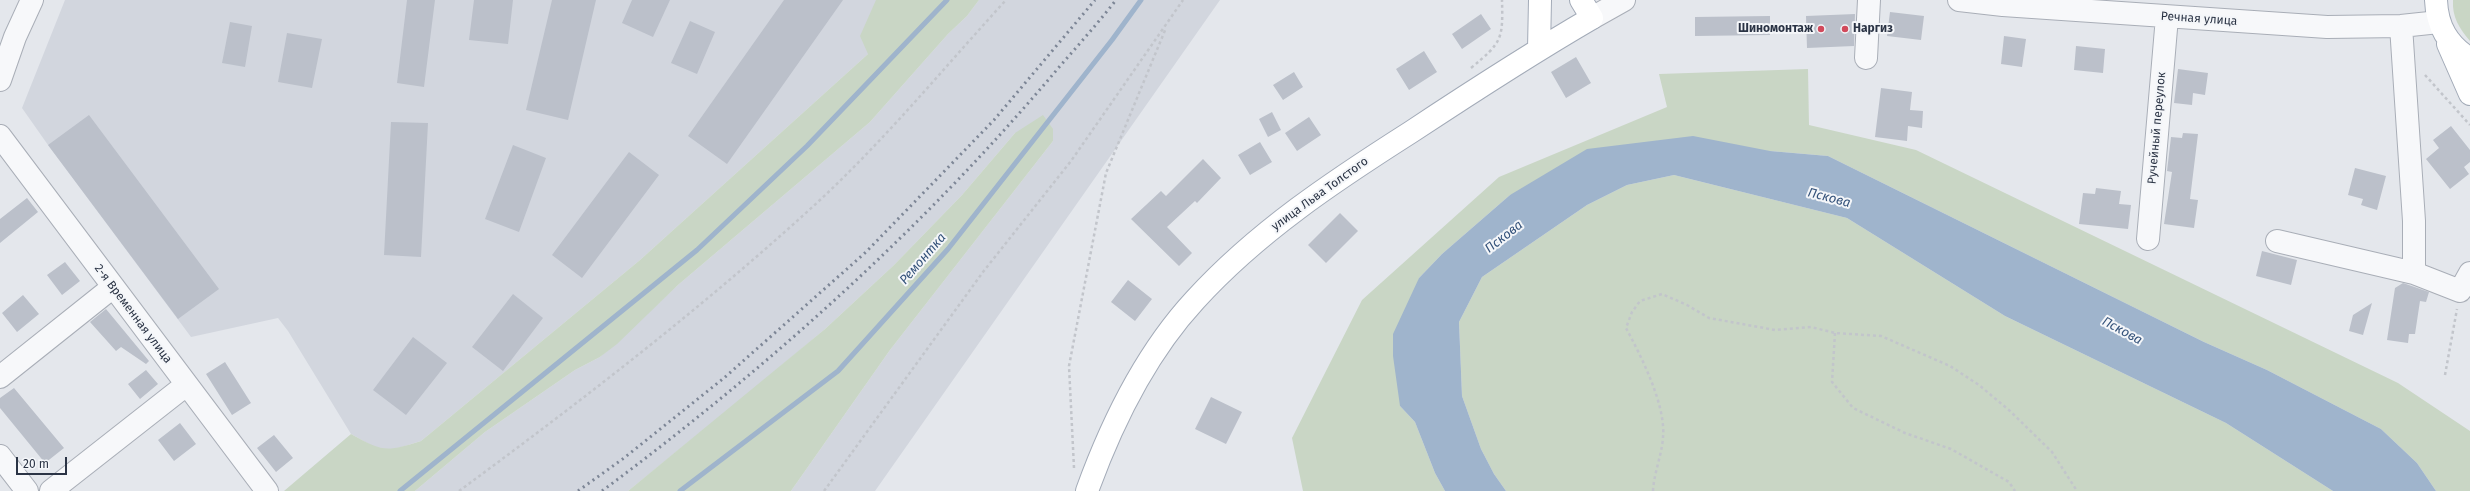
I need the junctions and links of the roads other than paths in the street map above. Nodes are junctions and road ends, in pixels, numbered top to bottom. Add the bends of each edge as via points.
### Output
1 (32, 0) edge
2 (1540, 0) edge
3 (1624, 0) edge
4 (1869, 0) edge
5 (1959, 0) edge
6 (2436, 0) edge
7 (1586, 9) edge
8 (2167, 17) junction
9 (2401, 26) junction
10 (2443, 30) junction
11 (1539, 49) junction
12 (1866, 58) dead end
13 (2470, 59) edge
14 (0, 80) edge
15 (2470, 94) edge
16 (0, 136) edge
17 (2148, 239) dead end
18 (2277, 241) dead end
19 (2414, 273) junction
20 (2465, 282) edge
21 (113, 287) junction
22 (0, 377) edge
23 (186, 385) junction
24 (0, 456) edge
25 (1081, 483) edge
26 (27, 491) edge
27 (51, 491) edge
28 (267, 491) edge

1 - 14 street via 15,37
2 - 11 main road
3 - 7 street, улица Льва Толстого
4 - 12 street
5 - 8 street, Речная улица
6 - 10 main road
7 - 11 main road, улица Льва Толстого
8 - 9 street, Речная улица via 2327,27
8 - 17 street, Ручейный переулок
9 - 10 street, Речная улица
9 - 19 street via 2414,221
10 - 13 main road
10 - 15 main road
11 - 25 main road, улица Льва Толстого via 1283,218 1200,295 1156,350
16 - 21 street, 2-я Временная улица
18 - 19 street
19 - 20 street
21 - 22 street
21 - 23 street, 2-я Временная улица
23 - 27 street
23 - 28 street, 2-я Временная улица
24 - 26 street

